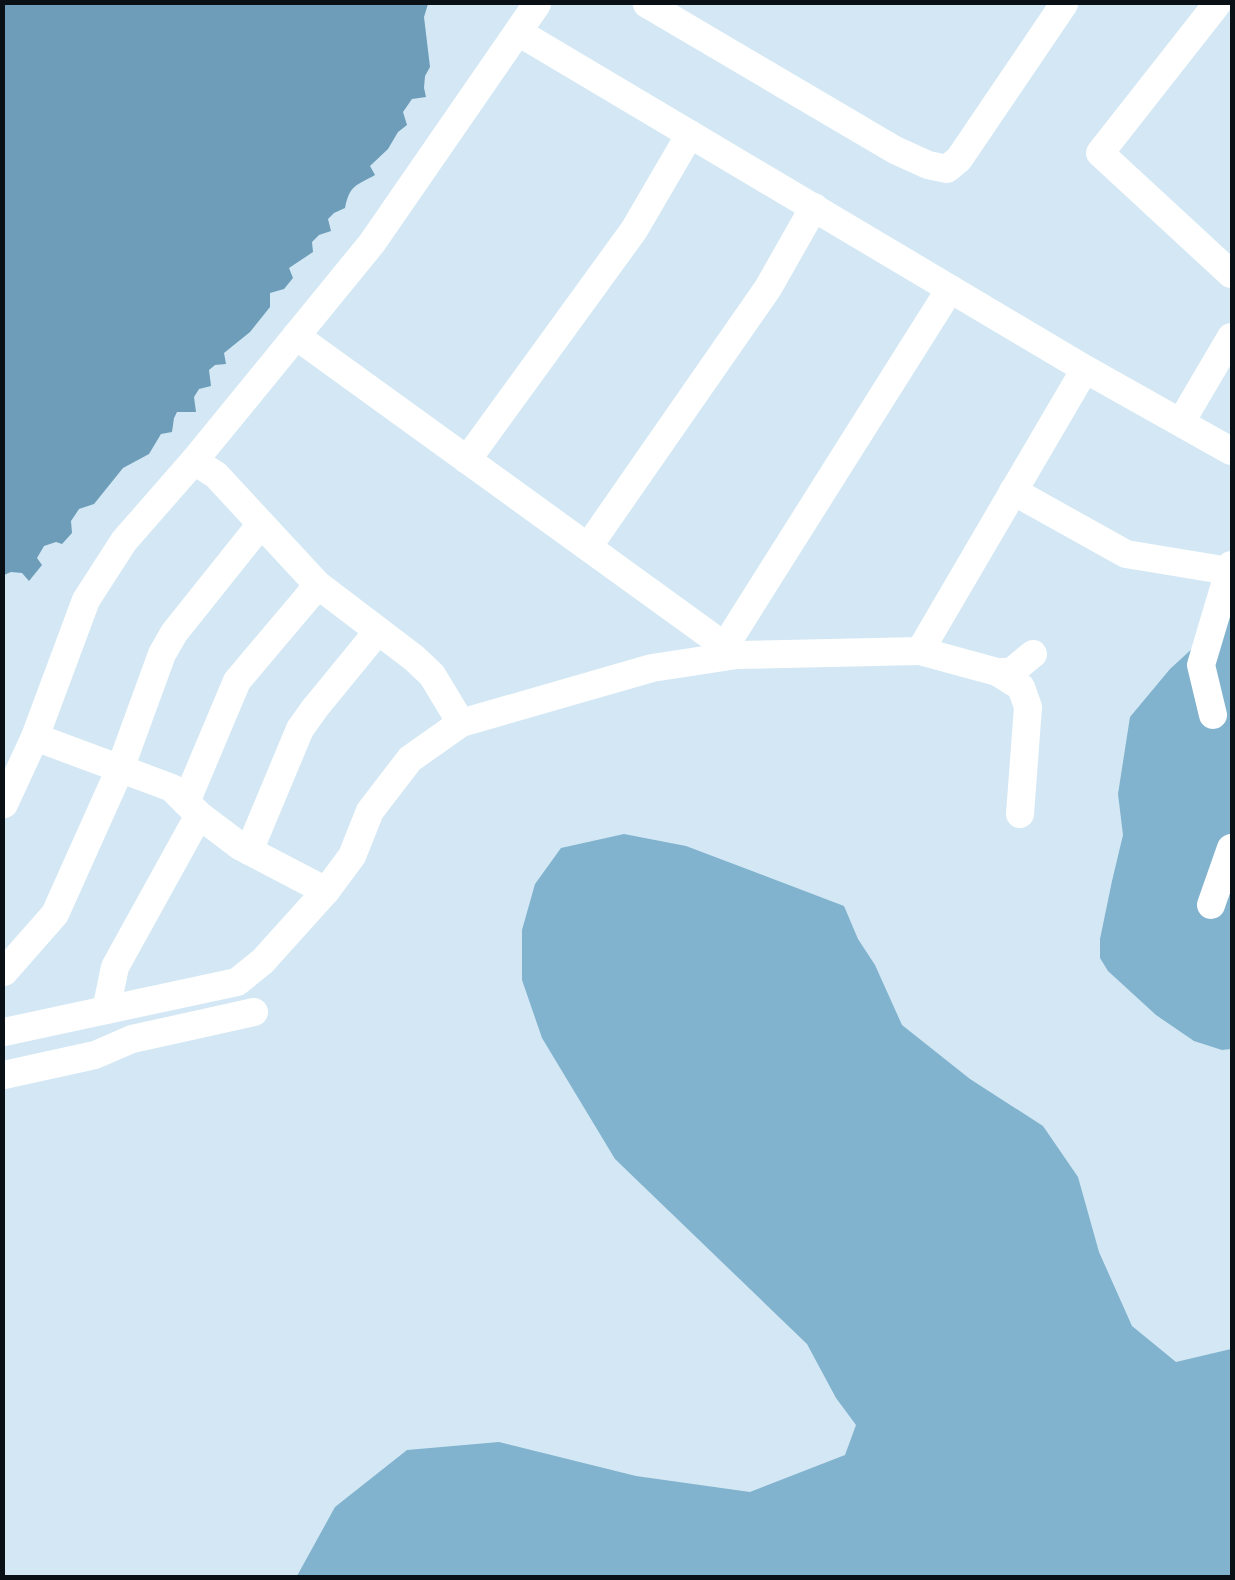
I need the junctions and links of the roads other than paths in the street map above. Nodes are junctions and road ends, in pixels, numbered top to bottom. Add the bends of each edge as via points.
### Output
1 (537, 4) edge
2 (647, 4) edge
3 (1064, 4) edge
4 (1217, 4) edge
5 (518, 32) junction
6 (690, 134) junction
7 (814, 207) junction
8 (1231, 274) edge
9 (950, 289) junction
10 (296, 336) junction
11 (1231, 337) edge
12 (1085, 368) junction
13 (1181, 422) junction
14 (1231, 452) edge
15 (468, 460) junction
16 (194, 461) junction
17 (1013, 491) junction
18 (261, 524) junction
19 (588, 547) junction
20 (1230, 568) edge
21 (318, 585) junction
22 (378, 631) junction
23 (731, 650) junction
24 (920, 651) junction
25 (1033, 654) dead end
26 (997, 672) junction
27 (1213, 715) dead end
28 (461, 723) junction
29 (35, 737) junction
30 (120, 769) junction
31 (4, 804) edge
32 (192, 809) junction
33 (1020, 814) dead end
34 (1231, 848) edge
35 (249, 851) junction
36 (326, 891) junction
37 (1211, 905) dead end
38 (4, 972) edge
39 (106, 1010) junction
40 (254, 1012) dead end
41 (4, 1032) edge
42 (4, 1075) edge

1 - 5 street
2 - 3 street via 895,150 928,165 947,169 959,159
4 - 8 street via 1100,153
5 - 6 street
5 - 10 street via 372,243
6 - 7 street
6 - 15 street via 634,230
7 - 9 street
7 - 19 street via 768,288
9 - 12 street
9 - 23 street
10 - 15 street
10 - 16 street
11 - 13 street
12 - 13 street
12 - 17 street
13 - 14 street
15 - 19 street
16 - 18 street via 216,475
16 - 29 street via 124,541 86,600
17 - 20 street via 1126,554
17 - 24 street
18 - 21 street
18 - 30 street via 174,633 162,654
19 - 23 street
20 - 27 street via 1201,666
21 - 22 street
21 - 32 street via 236,681
22 - 28 street via 432,675
22 - 35 street via 300,729
23 - 24 street
23 - 28 street via 652,668
24 - 26 street
25 - 26 street via 1011,672
26 - 33 street via 1021,687 1028,707
28 - 36 street via 410,759 370,811 352,856
29 - 30 street
29 - 31 street
30 - 32 street via 172,788
30 - 38 street via 55,914
32 - 35 street
32 - 39 street via 115,967
34 - 37 street
35 - 36 street
36 - 39 street via 263,961 237,982
39 - 41 street
40 - 42 street via 132,1039 95,1055

